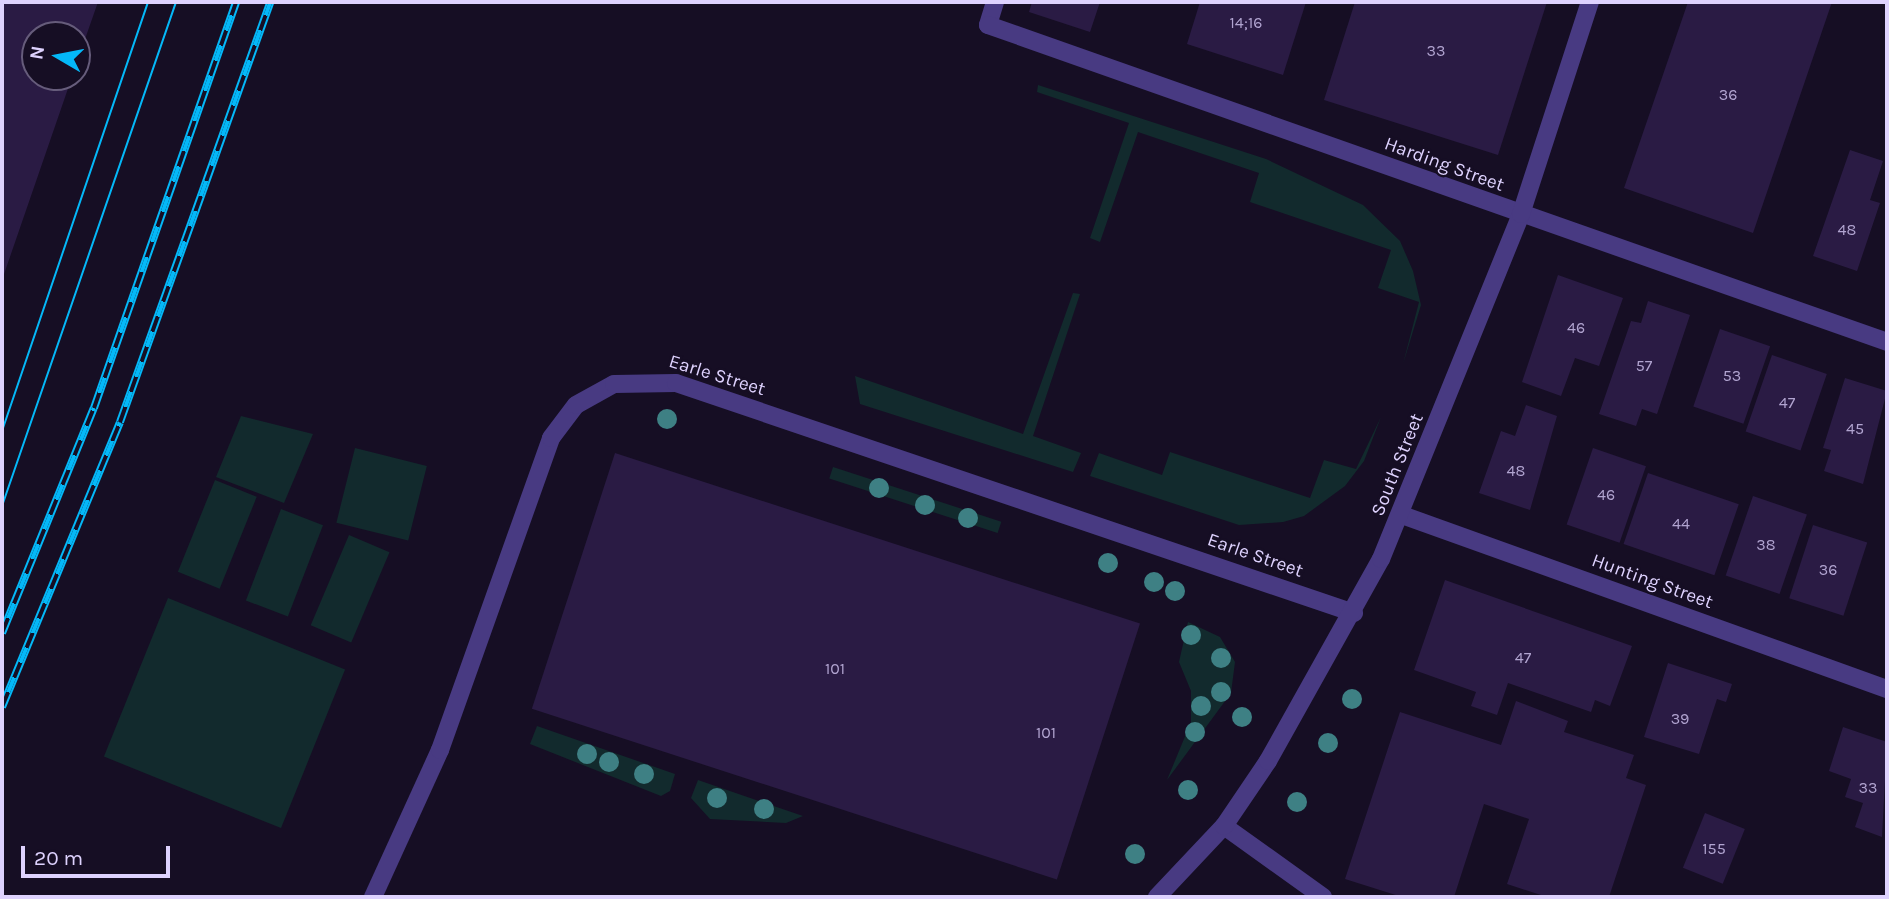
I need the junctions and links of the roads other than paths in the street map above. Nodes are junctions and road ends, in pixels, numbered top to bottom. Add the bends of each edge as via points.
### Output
1 (995, 2) edge
2 (1591, 2) edge
3 (1521, 214) junction
4 (1887, 342) edge
5 (1402, 515) junction
6 (1354, 613) junction
7 (1887, 690) edge
8 (1224, 825) junction
9 (373, 897) edge
10 (1157, 897) edge
11 (1323, 897) edge

1 - 3 street, Harding Street via 988,25
2 - 3 street, South Street
3 - 4 street, Harding Street
3 - 5 street, South Street
5 - 6 street, South Street
5 - 7 street, Hunting Street
6 - 8 street, South Street via 1311,693
6 - 9 street, Earle Street via 676,383 614,384 576,404 551,438 440,750
8 - 10 street, South Street
8 - 11 street

